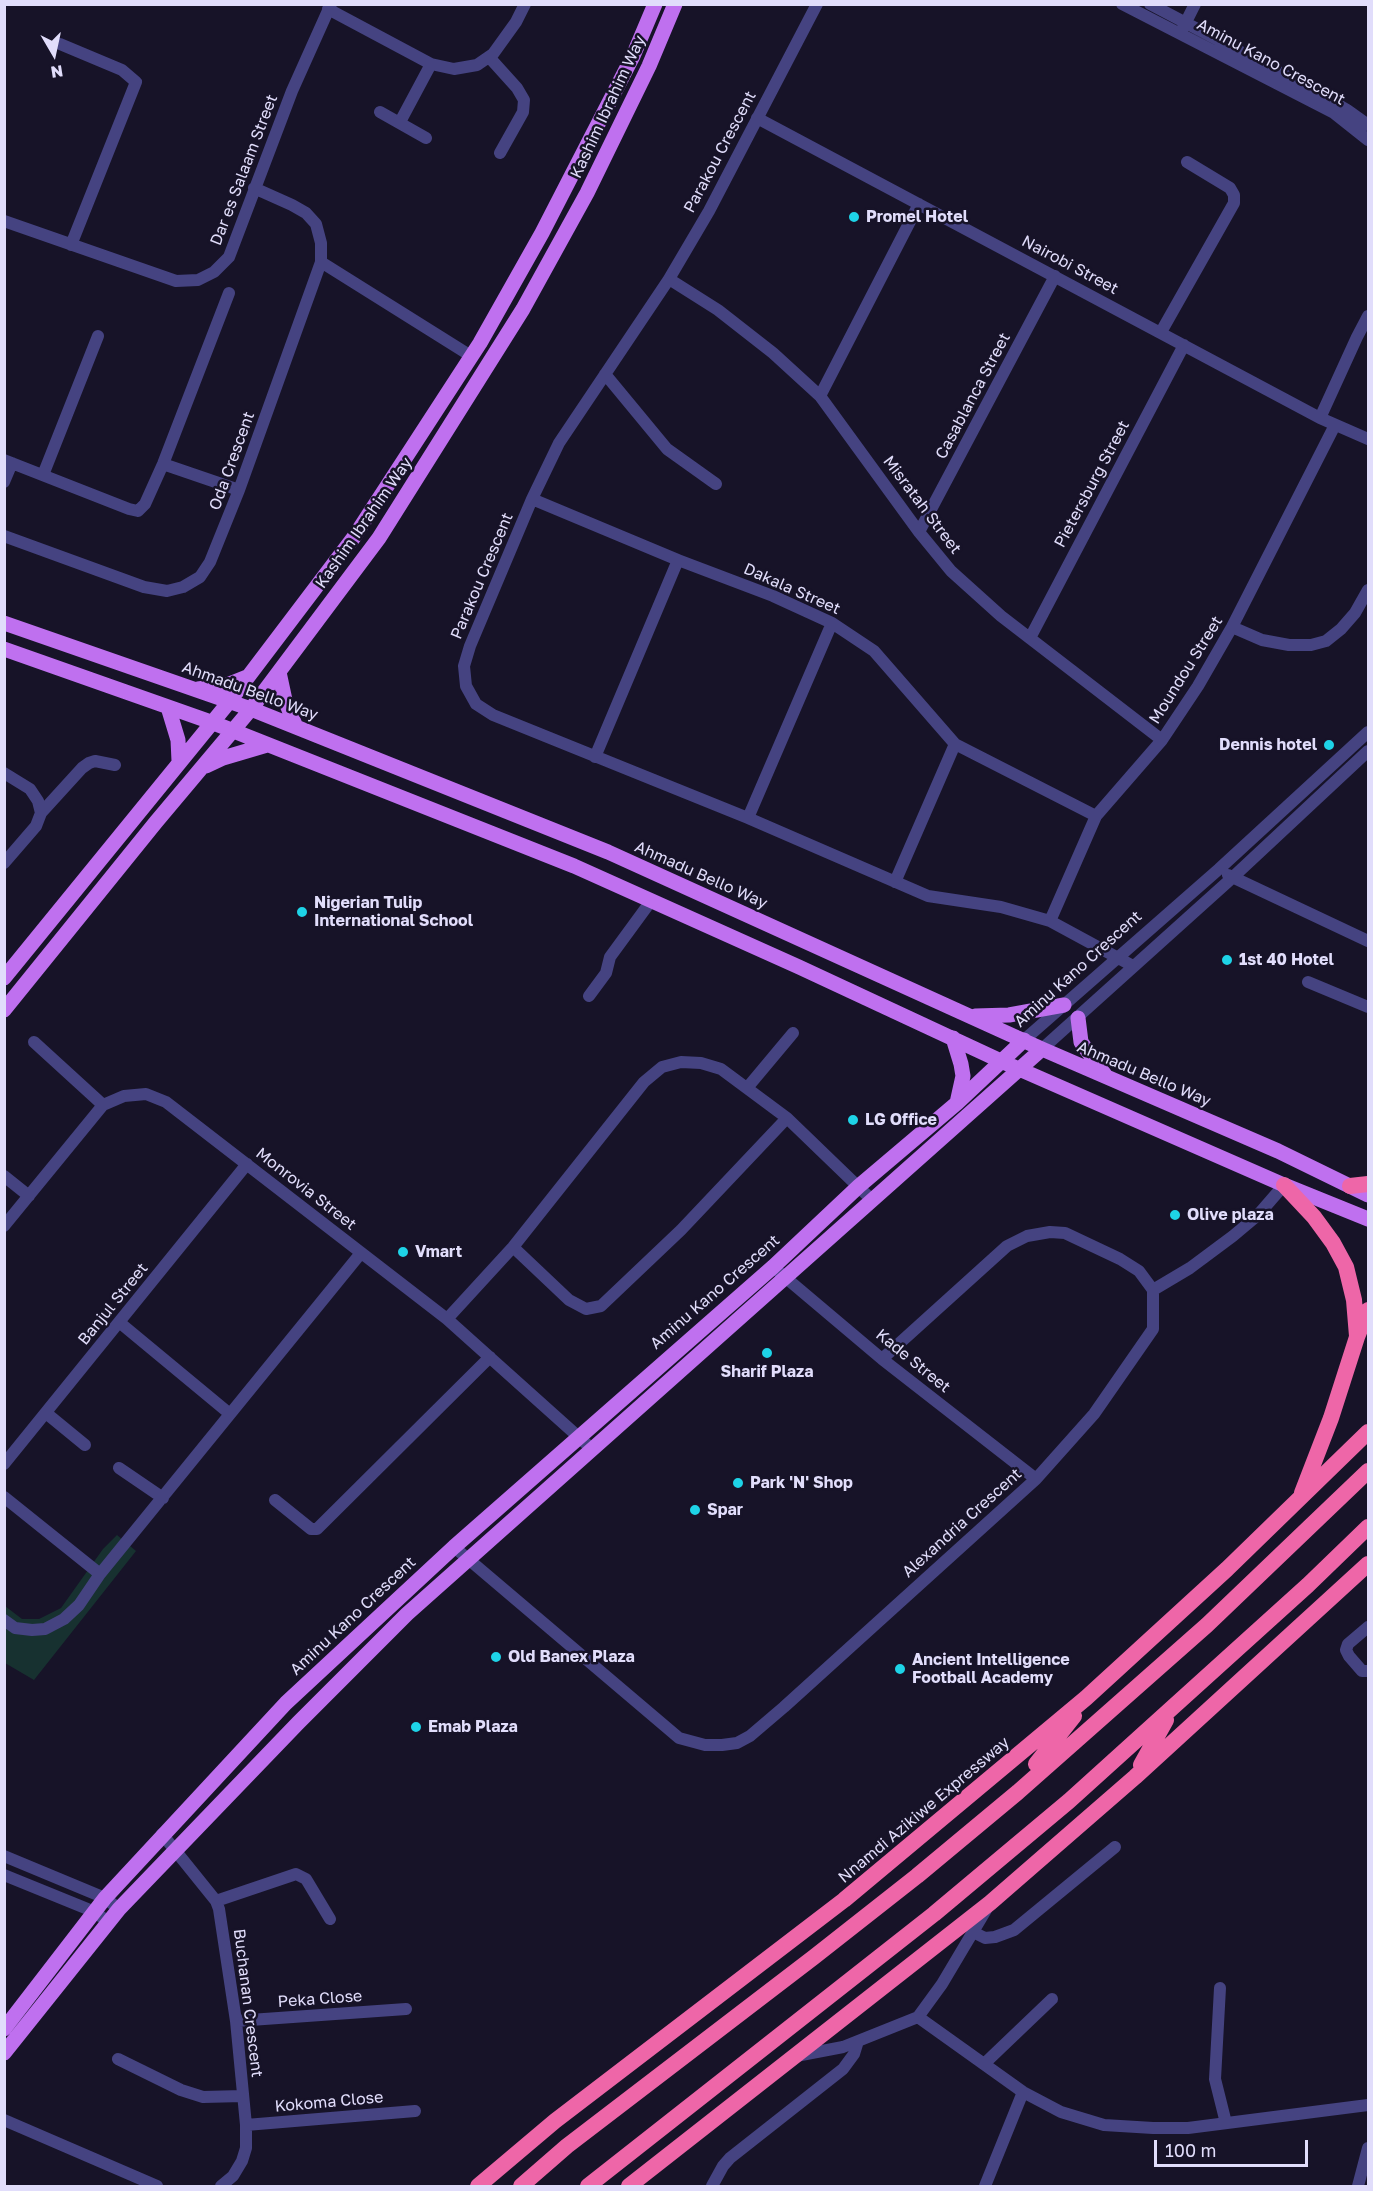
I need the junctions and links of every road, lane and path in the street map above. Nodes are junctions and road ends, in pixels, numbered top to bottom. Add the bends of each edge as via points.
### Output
1 (525, 4) edge
2 (655, 4) edge
3 (675, 4) edge
4 (817, 4) edge
5 (1122, 4) edge
6 (1150, 4) edge
7 (1195, 4) edge
8 (329, 7) edge
9 (1183, 29) junction
10 (60, 44) dead end
11 (489, 57) junction
12 (431, 64) junction
13 (380, 112) dead end
14 (757, 118) junction
15 (400, 122) junction
16 (1368, 125) edge
17 (426, 138) dead end
18 (1368, 140) edge
19 (500, 153) dead end
20 (1187, 162) dead end
21 (254, 188) junction
22 (919, 204) junction
23 (4, 222) edge
24 (71, 245) junction
25 (321, 262) junction
26 (1055, 276) junction
27 (669, 279) junction
28 (229, 293) dead end
29 (1368, 316) edge
30 (1161, 332) junction
31 (98, 336) dead end
32 (1357, 337) junction
33 (1368, 343) edge
34 (1184, 345) junction
35 (471, 356) junction
36 (605, 374) junction
37 (820, 396) junction
38 (1320, 418) junction
39 (1335, 425) junction
40 (1368, 439) edge
41 (8, 461) edge
42 (163, 464) junction
43 (44, 475) junction
44 (4, 482) edge
45 (716, 484) dead end
46 (239, 490) junction
47 (532, 499) junction
48 (920, 532) junction
49 (4, 536) edge
50 (678, 560) junction
51 (1368, 591) edge
52 (4, 623) edge
53 (832, 623) junction
54 (1232, 627) junction
55 (1030, 638) junction
56 (4, 649) edge
57 (279, 672) junction
58 (247, 677) junction
59 (195, 690) junction
60 (229, 702) junction
61 (168, 707) junction
62 (251, 709) junction
63 (211, 722) junction
64 (296, 727) junction
65 (232, 731) junction
66 (1368, 732) edge
67 (1162, 740) junction
68 (955, 744) junction
69 (267, 745) junction
70 (1368, 751) edge
71 (595, 757) junction
72 (179, 761) junction
73 (115, 765) dead end
74 (200, 769) junction
75 (4, 773) edge
76 (41, 813) junction
77 (1096, 816) junction
78 (748, 818) junction
79 (4, 863) edge
80 (1219, 869) junction
81 (1232, 878) junction
82 (895, 882) junction
83 (651, 901) junction
84 (1050, 921) junction
85 (1368, 941) edge
86 (1118, 956) junction
87 (1133, 966) junction
88 (4, 978) edge
89 (1308, 982) dead end
90 (589, 996) dead end
91 (1064, 1005) junction
92 (1368, 1007) edge
93 (4, 1010) edge
94 (971, 1016) junction
95 (1078, 1018) junction
96 (794, 1033) dead end
97 (953, 1038) junction
98 (1024, 1041) junction
99 (34, 1042) dead end
100 (1042, 1049) junction
101 (1003, 1062) junction
102 (1020, 1069) junction
103 (1107, 1077) junction
104 (1039, 1078) junction
105 (1007, 1081) junction
106 (747, 1088) junction
107 (957, 1103) junction
108 (103, 1105) junction
109 (787, 1118) junction
110 (247, 1164) junction
111 (4, 1176) edge
112 (1368, 1184) edge
113 (1284, 1185) junction
114 (859, 1186) junction
115 (1350, 1186) junction
116 (1368, 1195) edge
117 (29, 1196) junction
118 (872, 1200) junction
119 (1368, 1219) edge
120 (4, 1226) edge
121 (513, 1247) junction
122 (361, 1253) junction
123 (773, 1267) junction
124 (785, 1277) junction
125 (1153, 1290) junction
126 (1368, 1310) edge
127 (447, 1319) junction
128 (119, 1323) junction
129 (1357, 1337) junction
130 (490, 1357) junction
131 (882, 1359) junction
132 (45, 1413) junction
133 (231, 1414) junction
134 (1368, 1432) edge
135 (579, 1436) junction
136 (85, 1445) dead end
137 (592, 1449) junction
138 (4, 1464) edge
139 (119, 1468) dead end
140 (1368, 1472) edge
141 (1035, 1479) junction
142 (4, 1497) edge
143 (163, 1498) junction
144 (275, 1500) dead end
145 (1300, 1500) junction
146 (1368, 1527) edge
147 (454, 1547) junction
148 (469, 1560) junction
149 (1368, 1564) edge
150 (100, 1574) junction
151 (4, 1620) edge
152 (1368, 1627) edge
153 (1368, 1671) edge
154 (1086, 1698) junction
155 (1172, 1710) junction
156 (1135, 1777) junction
157 (1018, 1792) junction
158 (162, 1834) junction
159 (1115, 1847) dead end
160 (175, 1850) junction
161 (4, 1856) edge
162 (4, 1875) edge
163 (105, 1898) junction
164 (216, 1901) junction
165 (990, 1903) junction
166 (119, 1909) junction
167 (95, 1912) junction
168 (330, 1919) dead end
169 (108, 1922) junction
170 (973, 1932) junction
171 (1220, 1988) dead end
172 (1052, 1999) dead end
173 (406, 2009) dead end
174 (918, 2017) junction
175 (236, 2021) junction
176 (4, 2029) edge
177 (858, 2041) junction
178 (4, 2053) edge
179 (795, 2056) junction
180 (118, 2059) dead end
181 (984, 2064) junction
182 (1023, 2092) junction
183 (243, 2096) junction
184 (1368, 2105) edge
185 (415, 2111) dead end
186 (4, 2120) edge
187 (1226, 2123) junction
188 (246, 2125) junction
189 (1368, 2148) edge
190 (158, 2187) edge
191 (221, 2187) edge
192 (478, 2187) edge
193 (520, 2187) edge
194 (588, 2187) edge
195 (629, 2187) edge
196 (712, 2187) edge
197 (985, 2187) edge
198 (1358, 2187) edge

1 - 11 street
2 - 35 main road, Kashim Ibrahim Way via 633,56 542,233
3 - 57 main road, Kashim Ibrahim Way via 587,193 523,309 379,538
4 - 14 street, Parakou Crescent
5 - 9 street, Aminu Kano Crescent
6 - 9 street
7 - 9 street
8 - 12 street
8 - 21 street, Dar es Salaam Street
9 - 16 street via 1309,88
9 - 18 street, Aminu Kano Crescent via 1334,113
10 - 24 street via 122,70 136,82
11 - 12 street via 477,65 454,69
11 - 19 street via 524,100 523,112
12 - 15 street
13 - 15 street
14 - 22 street, Nairobi Street
14 - 27 street, Parakou Crescent
15 - 17 street
20 - 30 street via 1230,188 1234,203
21 - 24 street, Dar es Salaam Street via 229,257 214,272 198,280 176,281
21 - 25 street, Oda Crescent via 306,213 316,224
22 - 26 street, Nairobi Street
22 - 37 street
23 - 24 street, Dar es Salaam Street
25 - 35 street
25 - 46 street, Oda Crescent
26 - 30 street, Nairobi Street
26 - 48 street, Casablanca Street
27 - 36 street, Parakou Crescent
27 - 37 street, Misratah Street via 718,310
28 - 42 street
29 - 32 street
30 - 34 street, Nairobi Street
31 - 43 street
32 - 33 street
32 - 38 street
34 - 38 street, Nairobi Street
34 - 55 street, Pietersburg Street
35 - 58 main road, Kashim Ibrahim Way via 354,537
36 - 45 street via 667,449
36 - 47 street, Parakou Crescent via 559,443
37 - 48 street, Misratah Street
38 - 39 street, Nairobi Street
39 - 40 street, Nairobi Street
39 - 54 street, Moundou Street
41 - 43 street
41 - 44 street
42 - 43 street via 138,511
42 - 46 street
46 - 49 street, Oda Crescent via 200,578 167,591 144,587
47 - 50 street, Dakala Street
47 - 71 street, Parakou Crescent via 470,646 464,666 466,686 476,704 493,715
48 - 55 street, Misratah Street via 951,571
50 - 53 street, Dakala Street
50 - 71 street
51 - 54 street via 1341,629 1326,641 1311,645 1262,640
52 - 59 main road, Ahmadu Bello Way
53 - 68 street, Dakala Street via 874,651
53 - 78 street
54 - 67 street, Moundou Street
55 - 67 street, Misratah Street
56 - 61 main road
57 - 62 main road, Kashim Ibrahim Way
57 - 64 main road
58 - 59 main road
58 - 60 main road, Kashim Ibrahim Way
59 - 60 main road, Ahmadu Bello Way
60 - 62 main road, Ahmadu Bello Way
60 - 63 main road, Kashim Ibrahim Way
61 - 63 main road
61 - 72 main road
62 - 64 main road, Ahmadu Bello Way
62 - 65 main road, Kashim Ibrahim Way
63 - 65 main road
63 - 72 main road, Kashim Ibrahim Way
64 - 94 main road, Ahmadu Bello Way via 608,852
65 - 69 main road
65 - 74 main road, Kashim Ibrahim Way
66 - 80 street, Aminu Kano Crescent
67 - 77 street, Moundou Street
68 - 77 street, Dakala Street
68 - 82 street
69 - 74 main road
69 - 83 main road via 574,866
70 - 81 street
71 - 78 street, Parakou Crescent
72 - 88 main road, Kashim Ibrahim Way
73 - 76 street via 89,763
74 - 93 main road, Kashim Ibrahim Way
75 - 76 street via 30,789
76 - 79 street via 36,826
77 - 84 street, Moundou Street
78 - 82 street, Parakou Crescent
80 - 81 street
80 - 86 street, Aminu Kano Crescent
81 - 85 street
81 - 87 street
82 - 84 street, Parakou Crescent via 928,896 1001,907
83 - 90 street via 610,957 606,973
83 - 97 main road
84 - 86 street, Parakou Crescent
86 - 87 street, Parakou Crescent
86 - 91 street, Aminu Kano Crescent
87 - 95 street
89 - 92 street
91 - 94 main road via 1018,1014
91 - 98 street, Aminu Kano Crescent
94 - 98 main road, Ahmadu Bello Way
95 - 100 street
95 - 103 main road via 1081,1042
96 - 106 street
97 - 101 main road
97 - 107 main road via 963,1076
98 - 100 main road, Ahmadu Bello Way
98 - 101 main road, Aminu Kano Crescent
99 - 108 street
100 - 102 main road
100 - 103 main road, Ahmadu Bello Way
101 - 102 main road
101 - 107 main road, Aminu Kano Crescent
102 - 104 main road
102 - 105 main road
103 - 115 main road, Ahmadu Bello Way
104 - 105 main road
104 - 113 main road
105 - 118 main road
106 - 109 street
106 - 121 street via 721,1069 701,1063 681,1062 662,1068 644,1082
107 - 114 main road, Aminu Kano Crescent
108 - 110 street, Monrovia Street via 124,1096 146,1094 166,1102
108 - 117 street
109 - 114 street
109 - 121 street via 681,1230 601,1306 586,1309 569,1300
110 - 122 street, Monrovia Street
110 - 128 street, Banjul Street
111 - 117 street
112 - 115 highway
113 - 119 main road
113 - 125 street via 1233,1236
113 - 129 highway via 1314,1217 1346,1267
114 - 118 street
114 - 123 main road, Aminu Kano Crescent
115 - 116 main road, Ahmadu Bello Way
117 - 120 street
118 - 124 main road
121 - 127 street
122 - 127 street, Monrovia Street
122 - 133 street
123 - 124 street, Kade Street
123 - 135 main road, Aminu Kano Crescent
124 - 131 street, Kade Street
124 - 137 main road
125 - 131 street via 1139,1271 1065,1233 1027,1236 1007,1246
125 - 141 street, Alexandria Crescent via 1153,1329 1094,1414
126 - 129 highway
127 - 130 street, Monrovia Street
128 - 132 street, Banjul Street
128 - 133 street
129 - 145 highway
130 - 135 street, Monrovia Street
130 - 144 street via 317,1529
131 - 141 street, Kade Street
132 - 136 street
132 - 138 street, Banjul Street
133 - 143 street
134 - 145 highway, Nnamdi Azikiwe Expressway
135 - 137 street, Monrovia Street
135 - 147 main road, Aminu Kano Crescent
137 - 148 main road
139 - 143 street
140 - 157 highway via 1207,1625
141 - 148 street, Alexandria Crescent via 784,1707 737,1743 705,1745 679,1738
142 - 150 street
143 - 150 street
145 - 154 highway, Nnamdi Azikiwe Expressway
146 - 155 highway
147 - 148 street, Alexandria Crescent
147 - 158 main road, Aminu Kano Crescent via 286,1703
148 - 160 main road via 407,1614
149 - 156 highway
150 - 151 street via 78,1605 51,1627 15,1628
152 - 153 street via 1346,1650 1362,1671
154 - 157 highway
154 - 192 highway, Nnamdi Azikiwe Expressway via 844,1900 555,2121
155 - 156 highway
155 - 194 highway via 934,1914
156 - 165 highway
157 - 193 highway
158 - 160 street, Buchanan Crescent
158 - 163 main road, Aminu Kano Crescent
159 - 170 street via 1014,1930 985,1938
160 - 164 street, Buchanan Crescent
160 - 166 main road
161 - 163 street
162 - 167 street
163 - 166 street
163 - 167 main road, Aminu Kano Crescent
164 - 168 street via 296,1874 306,1880
164 - 175 street, Buchanan Crescent
165 - 170 street
165 - 179 highway
166 - 169 main road
167 - 169 street
167 - 176 main road, Aminu Kano Crescent
169 - 178 main road
170 - 174 street
171 - 187 street via 1215,2079
172 - 181 street
173 - 175 street, Peka Close
174 - 177 street
174 - 181 street
175 - 183 street, Buchanan Crescent
177 - 179 street
177 - 196 street via 843,2069 730,2158
179 - 195 highway
180 - 183 street via 192,2093
181 - 182 street
182 - 187 street via 1061,2112 1104,2125 1171,2128
182 - 197 street
183 - 188 street, Buchanan Crescent
184 - 187 street
185 - 188 street, Kokoma Close
186 - 190 street
188 - 191 street, Buchanan Crescent via 242,2161
189 - 198 street

